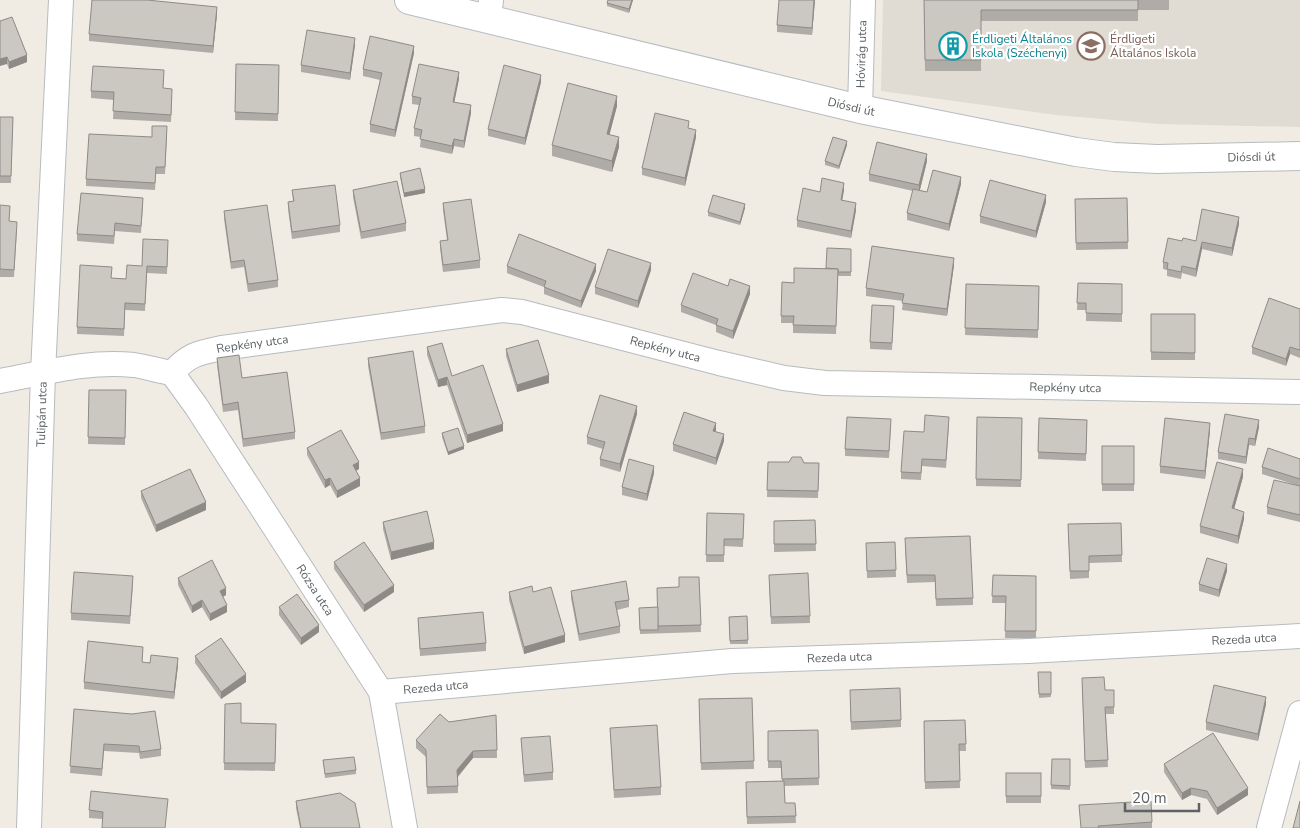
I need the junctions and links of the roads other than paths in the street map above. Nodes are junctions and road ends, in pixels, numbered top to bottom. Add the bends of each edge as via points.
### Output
1 (61, 0) edge
2 (410, 0) edge
3 (863, 0) edge
4 (490, 9) edge
5 (860, 109) junction
6 (1300, 156) edge
7 (42, 373) junction
8 (172, 374) junction
9 (0, 381) edge
10 (1300, 392) edge
11 (1300, 636) edge
12 (381, 692) junction
13 (1300, 713) edge
14 (29, 828) edge
15 (405, 828) edge
16 (1269, 828) edge

1 - 7 street, Tulipán utca
2 - 4 main road, Diósdi út
3 - 5 street, Hóvirág utca
4 - 5 main road, Diósdi út via 680,66
5 - 6 main road, Diósdi út via 1114,157
7 - 8 street via 106,364 135,365
7 - 9 street
7 - 14 street, Tulipán utca
8 - 10 street, Repkény utca via 184,361 201,352 502,310 522,312 756,372 825,383
8 - 12 street, Rózsa utca
11 - 12 street, Rezeda utca via 1028,651 732,661
12 - 15 street, Rózsa utca
13 - 16 street

